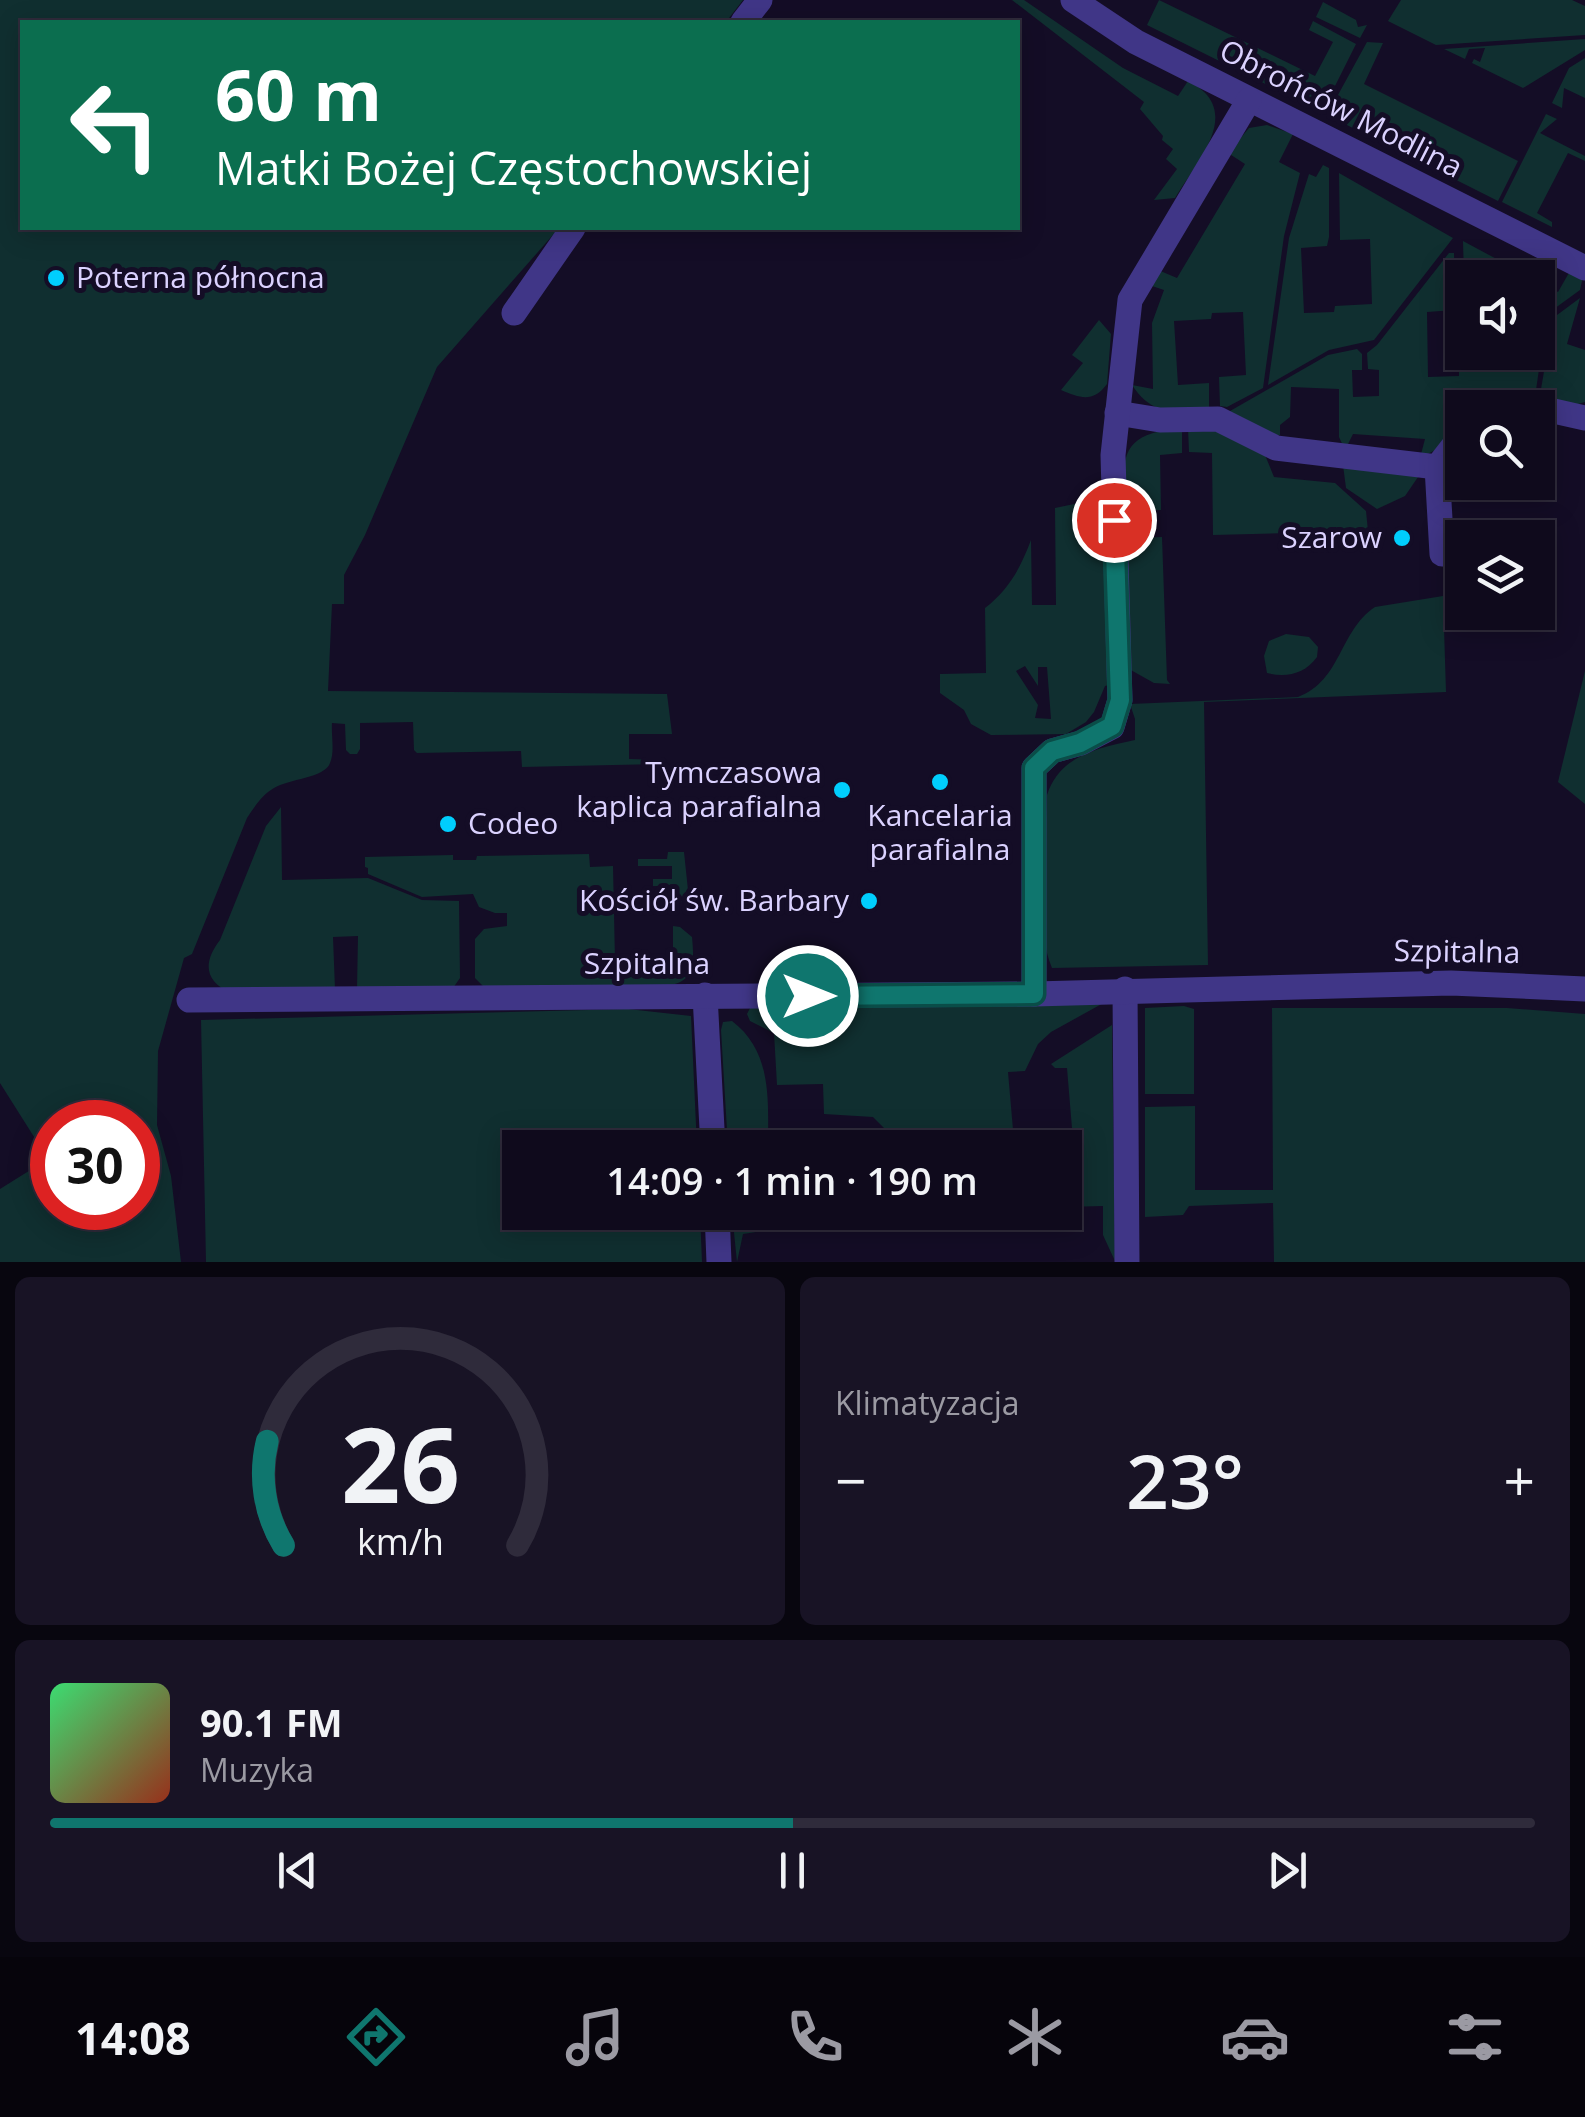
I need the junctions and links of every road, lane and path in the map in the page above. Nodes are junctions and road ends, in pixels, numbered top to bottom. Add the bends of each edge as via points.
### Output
1 (760, 0) edge
2 (1073, 0) edge
3 (745, 20) edge
4 (1249, 100) junction
5 (572, 230) edge
6 (1585, 268) edge
7 (514, 314) dead end
8 (1555, 411) edge
9 (1117, 414) junction
10 (1585, 418) edge
11 (1445, 457) edge
12 (1437, 467) junction
13 (1442, 554) dead end
14 (1585, 988) edge
15 (1125, 989) junction
16 (706, 994) junction
17 (1034, 994) junction
18 (188, 1000) dead end
19 (713, 1130) edge
20 (718, 1230) edge
21 (719, 1262) edge
22 (1128, 1262) edge

1 - 3 street
2 - 4 street, Obrońców Modlina via 1136,42
4 - 6 street, Obrońców Modlina
4 - 9 street via 1130,300
5 - 7 street
8 - 10 street
9 - 12 street via 1218,419 1276,448
9 - 17 street via 1120,700 1112,726 1052,751 1034,768
11 - 12 street
12 - 13 street
14 - 15 street, Szpitalna via 1451,983
15 - 17 street, Szpitalna
15 - 22 street
16 - 17 street, Szpitalna
16 - 18 street, Szpitalna
16 - 19 street
20 - 21 street

